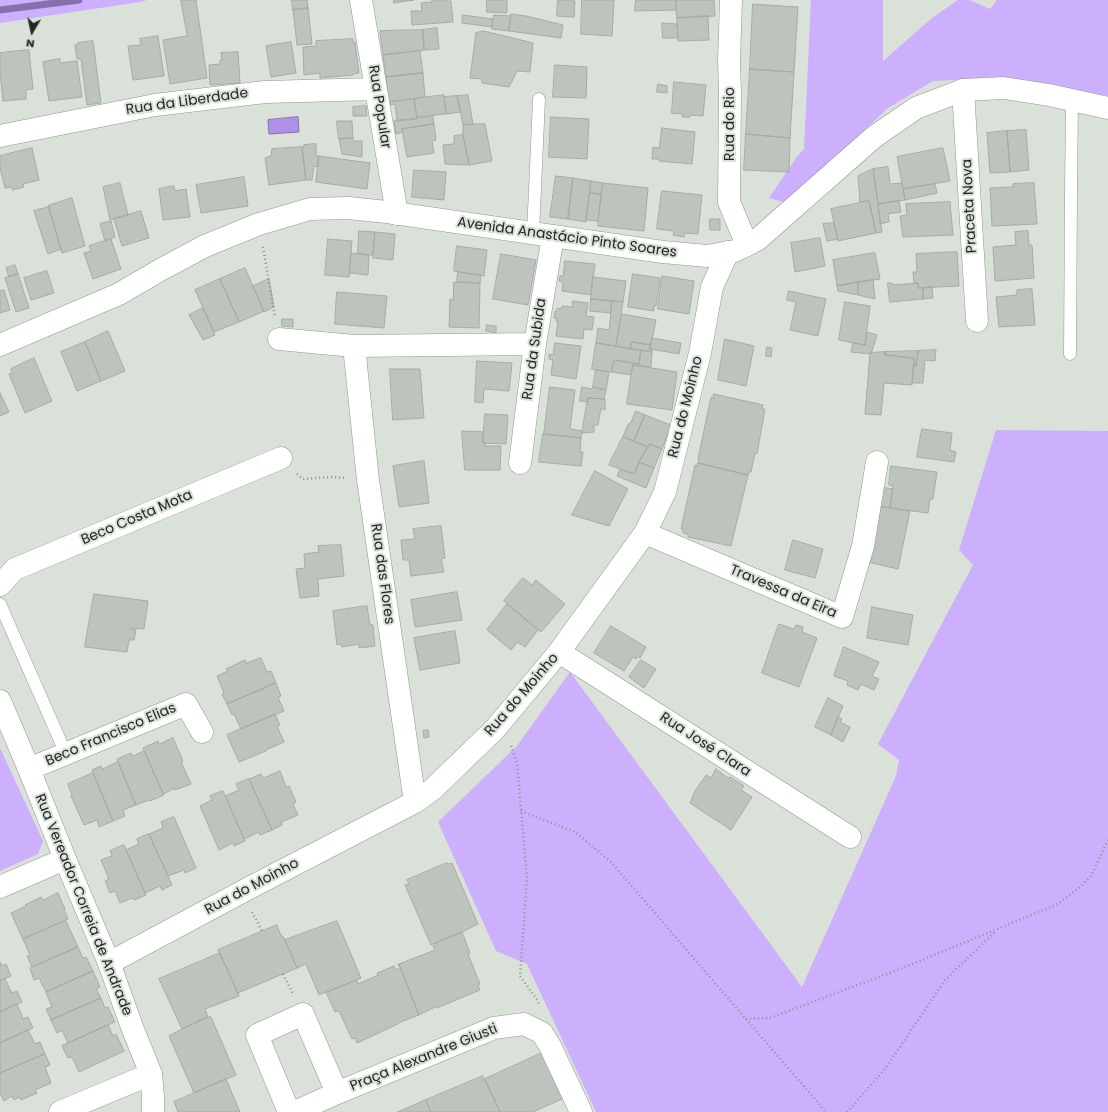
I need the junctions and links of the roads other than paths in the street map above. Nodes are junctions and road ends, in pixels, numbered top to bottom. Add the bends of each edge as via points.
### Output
1 (361, 0) edge
2 (731, 0) edge
3 (376, 89) junction
4 (963, 90) junction
5 (538, 99) dead end
6 (1072, 100) junction
7 (1108, 108) edge
8 (0, 136) edge
9 (397, 214) junction
10 (543, 235) junction
11 (738, 249) junction
12 (977, 321) dead end
13 (279, 339) road end
14 (535, 344) junction
15 (0, 345) edge
16 (354, 346) junction
17 (1070, 354) dead end
18 (281, 458) road end
19 (876, 462) dead end
20 (520, 463) dead end
21 (644, 533) junction
22 (0, 585) edge
23 (0, 604) edge
24 (559, 652) junction
25 (0, 703) edge
26 (202, 732) dead end
27 (66, 754) junction
28 (29, 769) junction
29 (415, 802) junction
30 (850, 838) dead end
31 (65, 859) junction
32 (0, 886) edge
33 (109, 963) junction
34 (151, 1074) junction
35 (336, 1093) junction
36 (60, 1112) edge
37 (153, 1112) edge
38 (289, 1112) edge
39 (295, 1112) edge
40 (581, 1112) edge

1 - 3 street, Rua Popular
2 - 11 street, Rua do Rio via 729,202
3 - 8 street, Rua da Liberdade via 265,92 155,105
3 - 9 street, Rua Popular
4 - 6 street, Avenida Anastácio Pinto Soares via 1004,88
4 - 11 street, Avenida Anastácio Pinto Soares via 916,108 874,137 757,240
4 - 12 street, Praceta Nova
5 - 10 lane
6 - 7 street, Avenida Anastácio Pinto Soares
6 - 17 lane
9 - 10 street, Avenida Anastácio Pinto Soares
9 - 15 street, Avenida Anastácio Pinto Soares via 348,208 310,209 259,224 205,246 119,294
10 - 11 street, Avenida Anastácio Pinto Soares via 700,256
10 - 14 street, Rua da Subida
11 - 21 street, Rua do Moinho via 712,287 700,353 665,492
13 - 16 street
14 - 16 street
14 - 20 street, Rua da Subida
16 - 29 street, Rua das Flores via 368,480
18 - 22 street, Beco Costa Mota via 15,568
19 - 21 street, Travessa da Eira via 863,546 842,617
21 - 24 street, Rua do Moinho
23 - 27 lane
24 - 29 street, Rua do Moinho via 492,732 434,789
24 - 30 street, Rua José Clara
25 - 28 street, Rua Vereador Correia de Andrade
26 - 27 street, Beco Francisco Elias via 186,704
27 - 28 street, Beco Francisco Elias
28 - 31 street, Rua Vereador Correia de Andrade
29 - 33 street, Rua do Moinho
31 - 32 street
31 - 33 street, Rua Vereador Correia de Andrade
33 - 34 street, Rua Vereador Correia de Andrade
34 - 36 street
34 - 37 street, Rua Vereador Correia de Andrade
35 - 38 street, Praça Alexandre Giusti via 303,1014 257,1035
35 - 39 street, Praça Alexandre Giusti
35 - 40 street, Praça Alexandre Giusti via 494,1028 524,1024 542,1033

